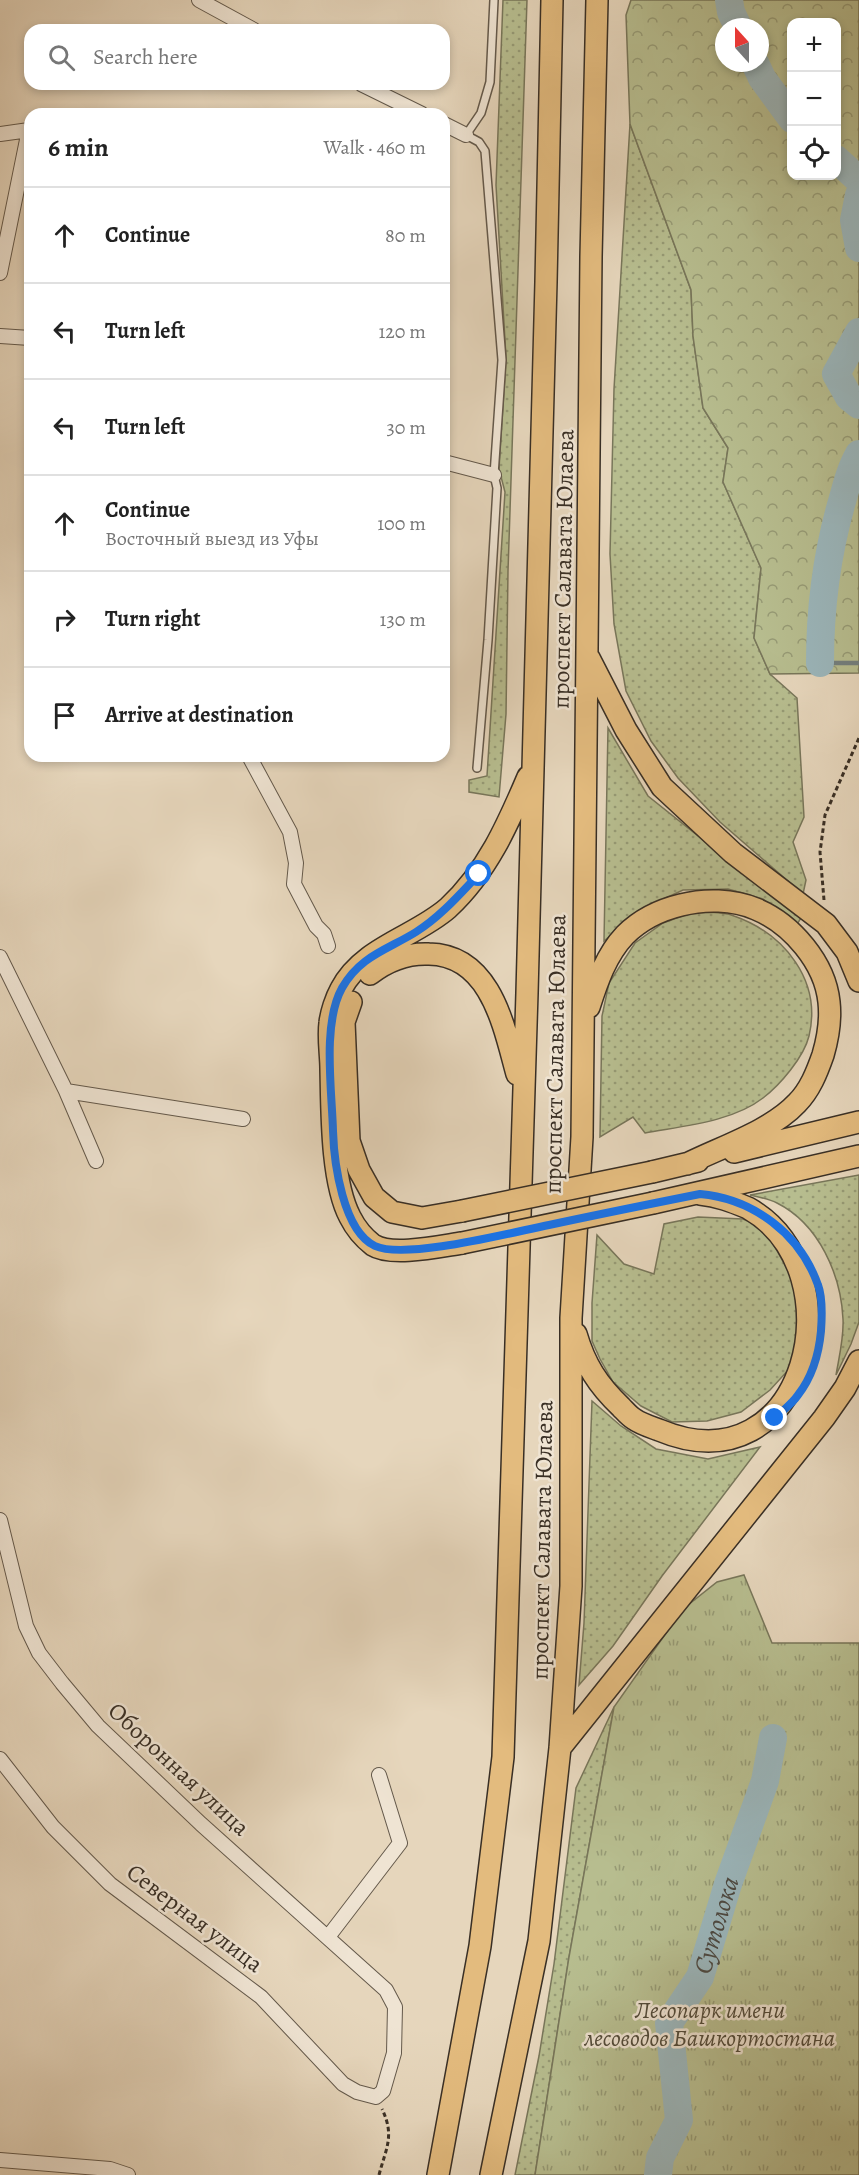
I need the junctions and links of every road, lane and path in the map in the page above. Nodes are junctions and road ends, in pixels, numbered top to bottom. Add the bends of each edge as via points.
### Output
1 (199, 0) edge
2 (494, 0) edge
3 (552, 0) edge
4 (597, 0) edge
5 (243, 24) edge
6 (373, 90) edge
7 (411, 108) edge
8 (450, 127) edge
9 (24, 131) edge
10 (0, 134) edge
11 (466, 135) junction
12 (24, 155) edge
13 (0, 273) edge
14 (0, 336) edge
15 (24, 338) edge
16 (450, 464) edge
17 (494, 475) junction
18 (588, 656) junction
19 (859, 738) edge
20 (252, 762) edge
21 (477, 768) dead end
22 (532, 768) junction
23 (826, 924) junction
24 (328, 946) dead end
25 (0, 957) edge
26 (859, 981) edge
27 (582, 1028) junction
28 (66, 1091) junction
29 (524, 1098) junction
30 (243, 1119) dead end
31 (859, 1122) edge
32 (859, 1156) edge
33 (96, 1161) dead end
34 (687, 1164) junction
35 (700, 1194) junction
36 (571, 1318) junction
37 (859, 1361) edge
38 (0, 1520) edge
39 (560, 1748) junction
40 (0, 1759) edge
41 (379, 1775) dead end
42 (328, 1937) junction
43 (376, 2097) junction
44 (0, 2160) edge
45 (128, 2175) edge
46 (379, 2175) edge
47 (438, 2175) edge
48 (491, 2175) edge

1 - 5 street
2 - 11 lane via 490,82 481,113
3 - 22 main road, проспект Салавата Юлаева
4 - 18 main road, проспект Салавата Юлаева
6 - 7 street
8 - 11 street
9 - 10 street
11 - 17 lane via 479,142 485,151 496,275 502,360
12 - 13 street
14 - 15 street
16 - 17 street
17 - 21 lane via 497,488 489,628
18 - 23 main road via 626,730 662,787 733,853
18 - 27 main road, проспект Салавата Юлаева
19 - 23 path via 825,815 820,852
20 - 24 street via 290,832 296,863 294,884
22 - 29 main road, проспект Салавата Юлаева
22 - 35 main road, bridge via 505,830 479,874 448,908 358,966 341,989 330,1023 334,1146 349,1216 374,1246 392,1251 462,1243
23 - 26 main road via 847,952
25 - 28 street
27 - 34 main road via 611,953 625,935 667,909 691,903 736,903 756,909 789,931 805,949 819,968 829,1001 829,1036 816,1075 798,1103 770,1125
27 - 36 main road, проспект Салавата Юлаева via 582,1137
28 - 30 street
28 - 33 street
29 - 34 main road, bridge via 504,1025 490,992 458,960 415,954 392,960 371,973 355,992 344,1022 349,1141 374,1197 392,1212 422,1218
29 - 47 main road, проспект Салавата Юлаева via 503,1756 480,1946
31 - 34 main road
32 - 35 main road
35 - 36 main road via 720,1196 775,1223 792,1239 819,1287 819,1347 810,1374 797,1396 775,1418 750,1434 715,1440 679,1438 634,1419 603,1389 582,1356
36 - 39 main road, проспект Салавата Юлаева via 571,1586
37 - 39 main road via 824,1418
38 - 42 street, Оборонная улица via 26,1626 39,1653 62,1683 98,1726
39 - 48 main road, проспект Салавата Юлаева via 539,1941
40 - 43 street, Северная улица via 53,1827 110,1884 261,1997 343,2084
41 - 42 street via 400,1843
42 - 43 street, Оборонная улица via 386,1990 395,2007 394,2053 383,2091
43 - 46 path via 390,2133
44 - 45 street via 110,2169

